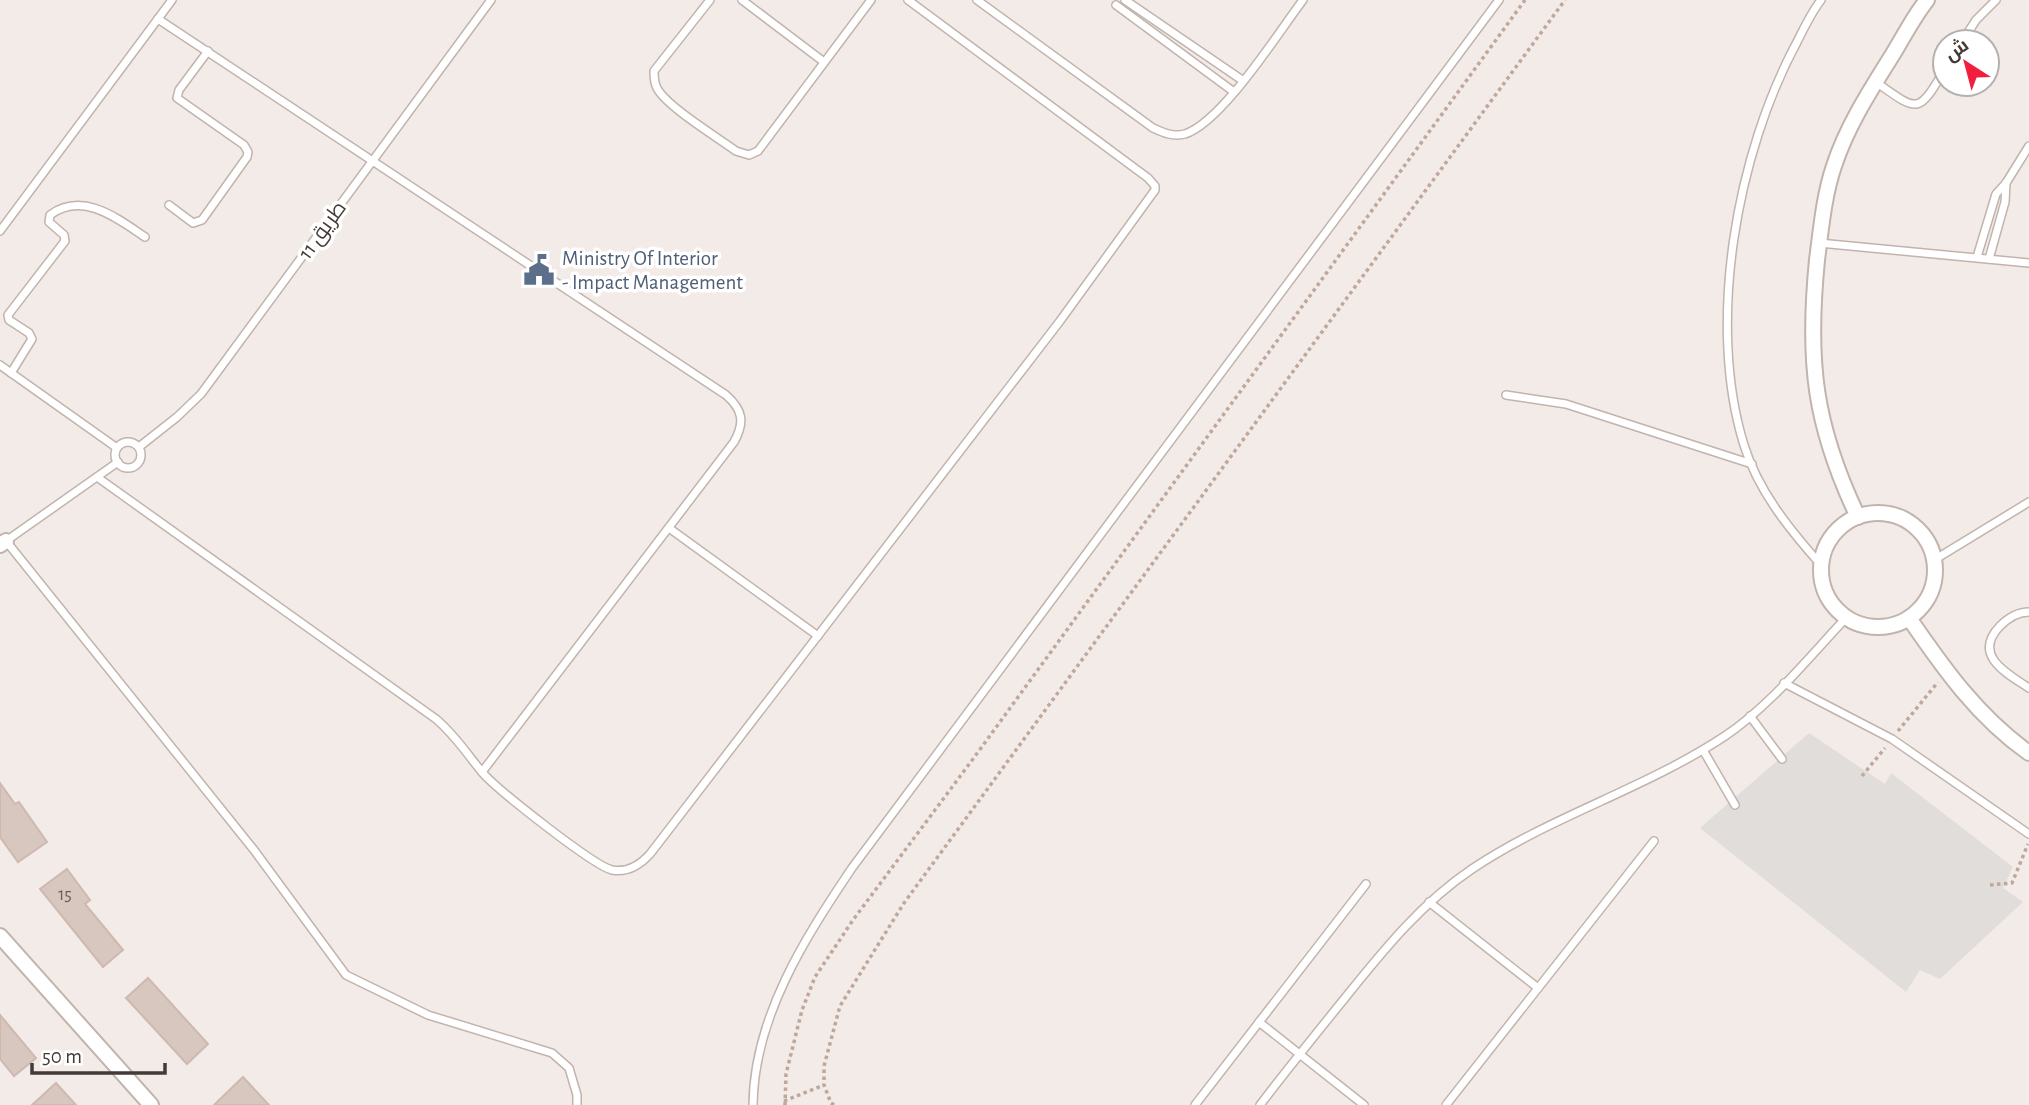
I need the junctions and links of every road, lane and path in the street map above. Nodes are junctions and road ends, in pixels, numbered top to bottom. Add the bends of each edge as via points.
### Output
1 (172, 0) edge
2 (491, 0) edge
3 (710, 0) edge
4 (742, 0) edge
5 (871, 0) edge
6 (908, 0) edge
7 (977, 0) edge
8 (1125, 0) edge
9 (1303, 0) edge
10 (1499, 0) edge
11 (1525, 0) edge
12 (1565, 0) edge
13 (1821, 0) edge
14 (1927, 0) edge
15 (1996, 0) edge
16 (1116, 5) dead end
17 (158, 19) junction
18 (1971, 28) edge
19 (208, 51) junction
20 (824, 62) junction
21 (1242, 80) junction
22 (1875, 82) junction
23 (1234, 92) junction
24 (1931, 92) edge
25 (2029, 146) edge
26 (372, 161) junction
27 (2006, 183) junction
28 (169, 205) dead end
29 (0, 231) edge
30 (145, 237) dead end
31 (1819, 243) junction
32 (1977, 257) junction
33 (1989, 259) junction
34 (2029, 263) edge
35 (0, 365) edge
36 (11, 373) junction
37 (1506, 395) dead end
38 (139, 447) junction
39 (117, 448) junction
40 (118, 462) junction
41 (1752, 464) junction
42 (97, 477) junction
43 (2029, 502) edge
44 (1858, 517) junction
45 (669, 528) junction
46 (3, 543) edge
47 (1934, 559) junction
48 (1821, 565) junction
49 (2029, 606) edge
50 (2025, 612) edge
51 (1846, 618) junction
52 (1909, 618) junction
53 (818, 636) junction
54 (1946, 672) junction
55 (1784, 683) junction
56 (2029, 688) edge
57 (1750, 716) junction
58 (1892, 739) junction
59 (1703, 750) junction
60 (2029, 753) edge
61 (1782, 759) dead end
62 (482, 772) junction
63 (1862, 776) dead end
64 (1735, 805) dead end
65 (2029, 834) edge
66 (1654, 841) dead end
67 (2029, 842) edge
68 (1366, 884) dead end
69 (1990, 885) dead end
70 (1429, 902) junction
71 (0, 936) edge
72 (1538, 988) junction
73 (1259, 1022) junction
74 (1299, 1054) junction
75 (824, 1084) junction
76 (784, 1103) edge
77 (151, 1105) edge
78 (577, 1105) edge
79 (753, 1105) edge
80 (834, 1105) edge
81 (1195, 1105) edge
82 (1260, 1105) edge
83 (1364, 1105) edge
84 (1446, 1105) edge

1 - 17 lane
2 - 26 lane, طريق 11
3 - 20 lane via 654,71 654,80 666,99 736,151 749,155 758,151
4 - 20 lane
5 - 20 lane
6 - 53 lane via 1148,178 1156,190
7 - 23 lane via 1168,135 1196,129
8 - 21 lane
9 - 21 lane
10 - 79 lane via 822,912 767,1026
11 - 76 path via 853,920 815,977 802,1010 786,1074
12 - 75 path via 904,903 840,1006 824,1066
13 - 41 lane via 1782,69 1751,154 1735,234 1727,303 1730,381
14 - 22 street
15 - 18 lane
16 - 23 lane
17 - 19 lane
17 - 29 lane
19 - 26 lane
19 - 28 lane via 177,98 244,145 247,157 202,220 193,223
21 - 23 lane
22 - 24 lane via 1914,106
22 - 31 street via 1834,166
25 - 27 lane
26 - 38 lane, طريق 11 via 201,394
26 - 45 lane via 733,401 743,418 741,430
27 - 32 lane via 1996,194
27 - 33 lane
30 - 36 lane via 94,207 69,206 50,215 49,222 65,241 8,315 32,339
31 - 32 lane
31 - 44 street via 1812,336 1815,384 1833,461
32 - 33 lane
33 - 34 lane
35 - 36 lane
36 - 39 lane
37 - 41 lane via 1566,404
38 - 39 lane via 131,442
38 - 40 lane via 141,457 136,466 126,468
39 - 40 lane
40 - 42 lane
41 - 48 lane via 1775,508
42 - 46 lane
42 - 62 lane via 436,719
43 - 47 lane
44 - 47 street via 1877,513 1906,520 1921,533
44 - 48 street via 1834,535
45 - 53 lane
45 - 62 lane
46 - 78 lane via 254,850 346,975 428,1015 552,1053 569,1068
47 - 52 street via 1932,589
48 - 51 street via 1829,600
49 - 50 lane
50 - 56 lane via 2001,625 1988,650 1996,663
51 - 52 street via 1879,627
51 - 55 lane
52 - 54 street
53 - 62 lane via 650,855 625,871 602,866
54 - 58 path
54 - 60 street via 2004,735
55 - 57 lane
55 - 58 lane
57 - 59 lane
57 - 61 lane
58 - 63 path
58 - 65 lane
59 - 64 lane
59 - 70 lane via 1515,845 1472,869
66 - 72 lane
67 - 69 path via 2012,883
68 - 73 lane
70 - 72 lane
70 - 74 lane via 1389,943
71 - 77 street
72 - 84 lane
73 - 74 lane
73 - 81 lane
74 - 82 lane
74 - 83 lane
75 - 76 path
75 - 80 path

